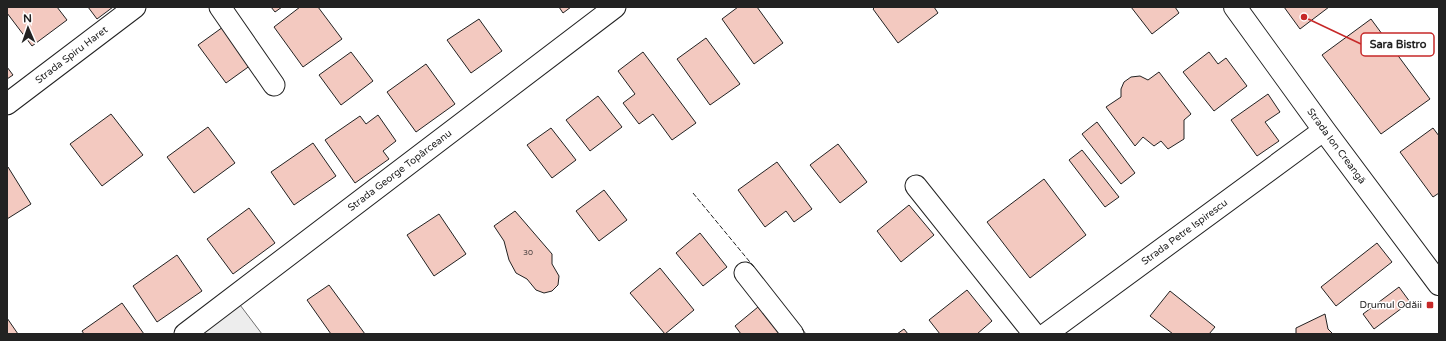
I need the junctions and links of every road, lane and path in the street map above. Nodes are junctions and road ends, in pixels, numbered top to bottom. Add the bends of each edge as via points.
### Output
1 (135, 7) edge
2 (220, 7) edge
3 (615, 7) edge
4 (1235, 7) edge
5 (274, 84) dead end
6 (7, 104) edge
7 (1324, 130) junction
8 (916, 186) dead end
9 (745, 273) dead end
10 (1439, 284) edge
11 (185, 334) edge
12 (793, 334) edge
13 (1034, 334) edge
14 (1046, 334) edge

1 - 6 street, Strada Spiru Haret
2 - 5 street
3 - 11 street, Strada George Topârceanu
4 - 7 street, Strada Ion Creangă
7 - 10 street, Strada Ion Creangă
7 - 14 street, Strada Petre Ispirescu
8 - 13 street
9 - 12 street

